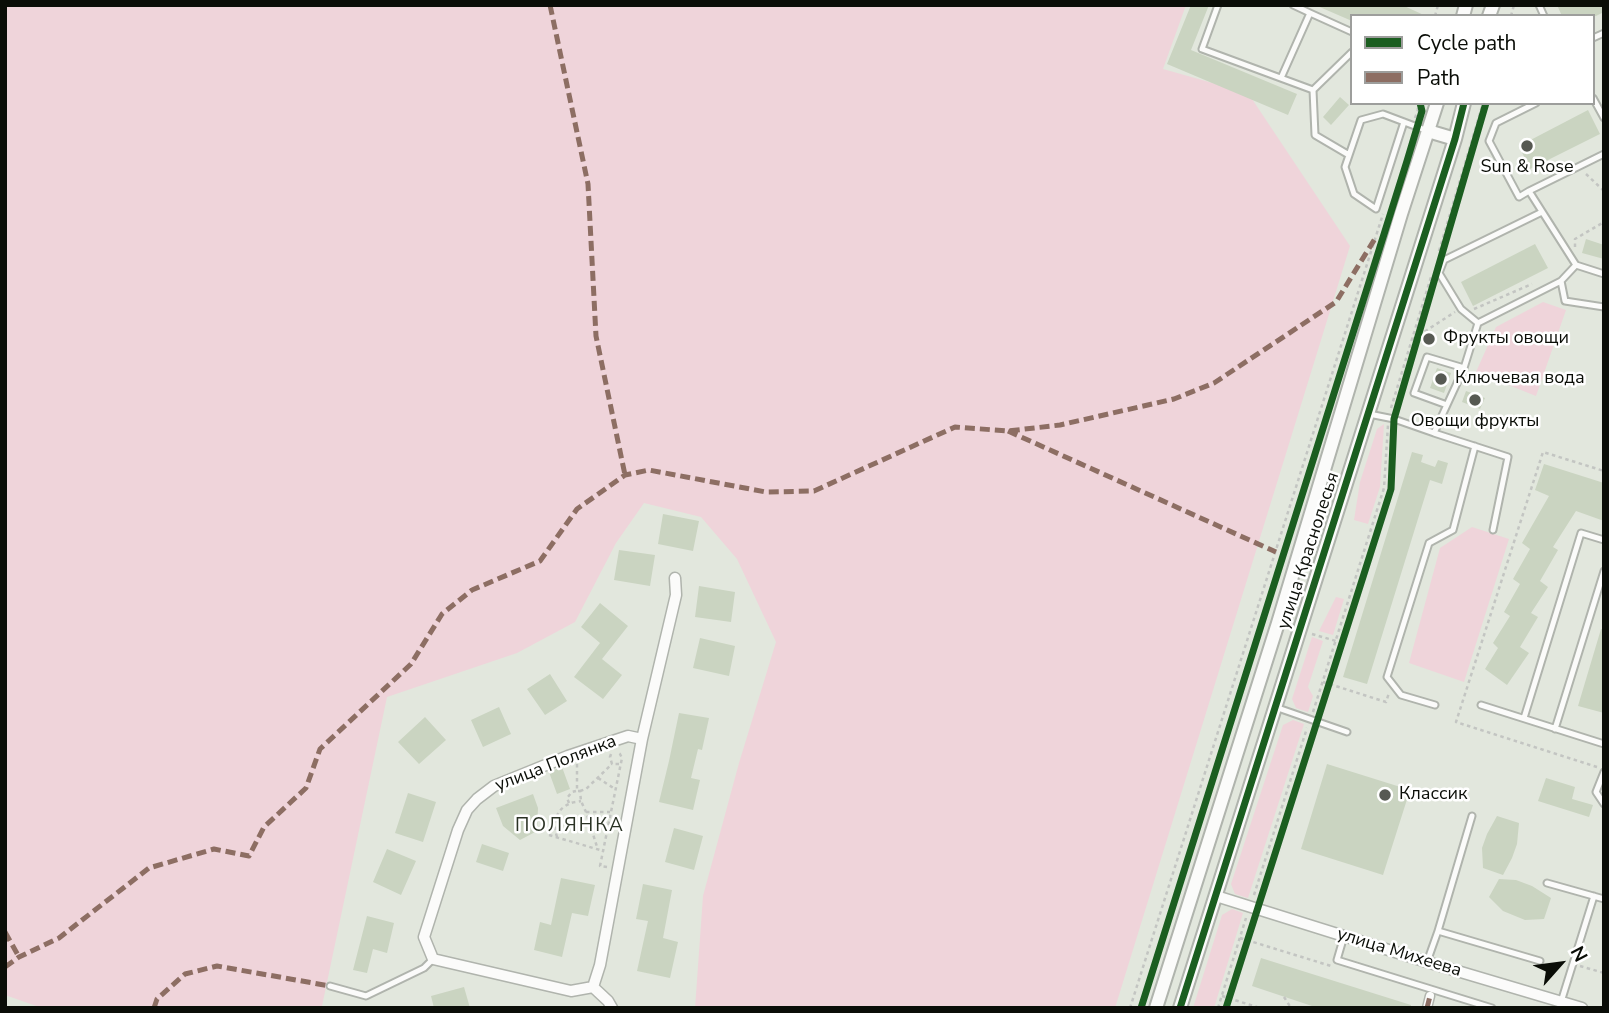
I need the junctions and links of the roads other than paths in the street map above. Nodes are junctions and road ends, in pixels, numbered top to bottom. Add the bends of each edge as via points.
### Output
1 (1218, 5) edge
2 (1293, 5) edge
3 (1310, 13) junction
4 (1350, 31) edge
5 (1350, 54) edge
6 (1281, 78) junction
7 (1313, 90) junction
8 (1595, 102) edge
9 (1436, 105) edge
10 (1464, 105) edge
11 (1532, 105) edge
12 (1604, 118) edge
13 (1404, 122) junction
14 (1419, 128) junction
15 (1455, 139) junction
16 (1604, 154) edge
17 (1349, 155) junction
18 (1529, 191) junction
19 (1542, 212) junction
20 (1576, 265) junction
21 (1604, 274) edge
22 (1561, 281) junction
23 (1604, 307) edge
24 (1478, 323) junction
25 (1464, 368) junction
26 (1447, 405) junction
27 (1369, 414) junction
28 (1434, 433) junction
29 (1475, 446) junction
30 (1493, 530) dead end
31 (1604, 540) edge
32 (1604, 571) edge
33 (675, 578) dead end
34 (1435, 705) dead end
35 (1481, 705) dead end
36 (1275, 708) junction
37 (1524, 718) junction
38 (1555, 729) junction
39 (1347, 732) dead end
40 (642, 739) junction
41 (1604, 744) edge
42 (1604, 770) edge
43 (1604, 804) edge
44 (1472, 816) dead end
45 (1547, 883) dead end
46 (1216, 896) junction
47 (1594, 896) junction
48 (1603, 897) edge
49 (1438, 931) junction
50 (1344, 936) junction
51 (433, 959) junction
52 (1540, 961) dead end
53 (1427, 962) junction
54 (330, 986) dead end
55 (593, 987) junction
56 (1430, 996) dead end
57 (1561, 1002) junction
58 (612, 1008) edge
59 (1156, 1008) edge
60 (1180, 1008) edge
61 (1427, 1008) edge
62 (1492, 1008) edge
63 (1582, 1008) edge

1 - 6 lane via 1202,49
2 - 3 lane
3 - 4 lane
3 - 6 lane
5 - 7 lane
6 - 7 lane
7 - 17 lane via 1315,135
8 - 12 lane
9 - 14 street, улица Краснолесья
10 - 15 street, улица Краснолесья
11 - 18 lane via 1496,123 1489,141 1519,197
13 - 14 lane
13 - 17 lane via 1383,114 1362,120
13 - 17 lane via 1376,209 1354,194 1345,167
14 - 15 street
14 - 59 street, улица Краснолесья via 1401,214
15 - 27 street, улица Краснолесья
16 - 18 lane
18 - 19 lane
19 - 20 lane
19 - 24 lane via 1444,260 1439,273 1462,311
20 - 21 lane
20 - 22 lane
22 - 23 lane via 1565,301
22 - 24 lane
24 - 25 lane
25 - 26 lane
25 - 26 lane via 1427,357 1414,393
26 - 28 lane
27 - 28 lane
27 - 36 street, улица Краснолесья
28 - 29 lane
29 - 30 lane via 1508,457
29 - 34 lane via 1453,530 1429,543 1387,677 1401,695
31 - 37 lane via 1581,533
32 - 38 lane
33 - 40 street, улица Полянка via 676,595
35 - 37 lane
36 - 39 lane
36 - 46 street, улица Краснолесья
37 - 38 lane
38 - 41 lane
40 - 51 street, улица Полянка via 628,736 568,755 494,786 477,799 458,830 424,937
40 - 55 street, улица Полянка
42 - 43 lane via 1597,792
44 - 49 lane
45 - 47 lane
46 - 50 street, улица Михеева
46 - 60 street, улица Краснолесья
47 - 48 lane
47 - 57 lane
49 - 52 lane
49 - 53 lane
50 - 53 street, улица Михеева
50 - 62 lane via 1337,960
51 - 54 lane via 424,968 366,996
51 - 55 street via 570,991
53 - 57 street, улица Михеева
55 - 58 street
56 - 61 street
57 - 63 street, улица Михеева

